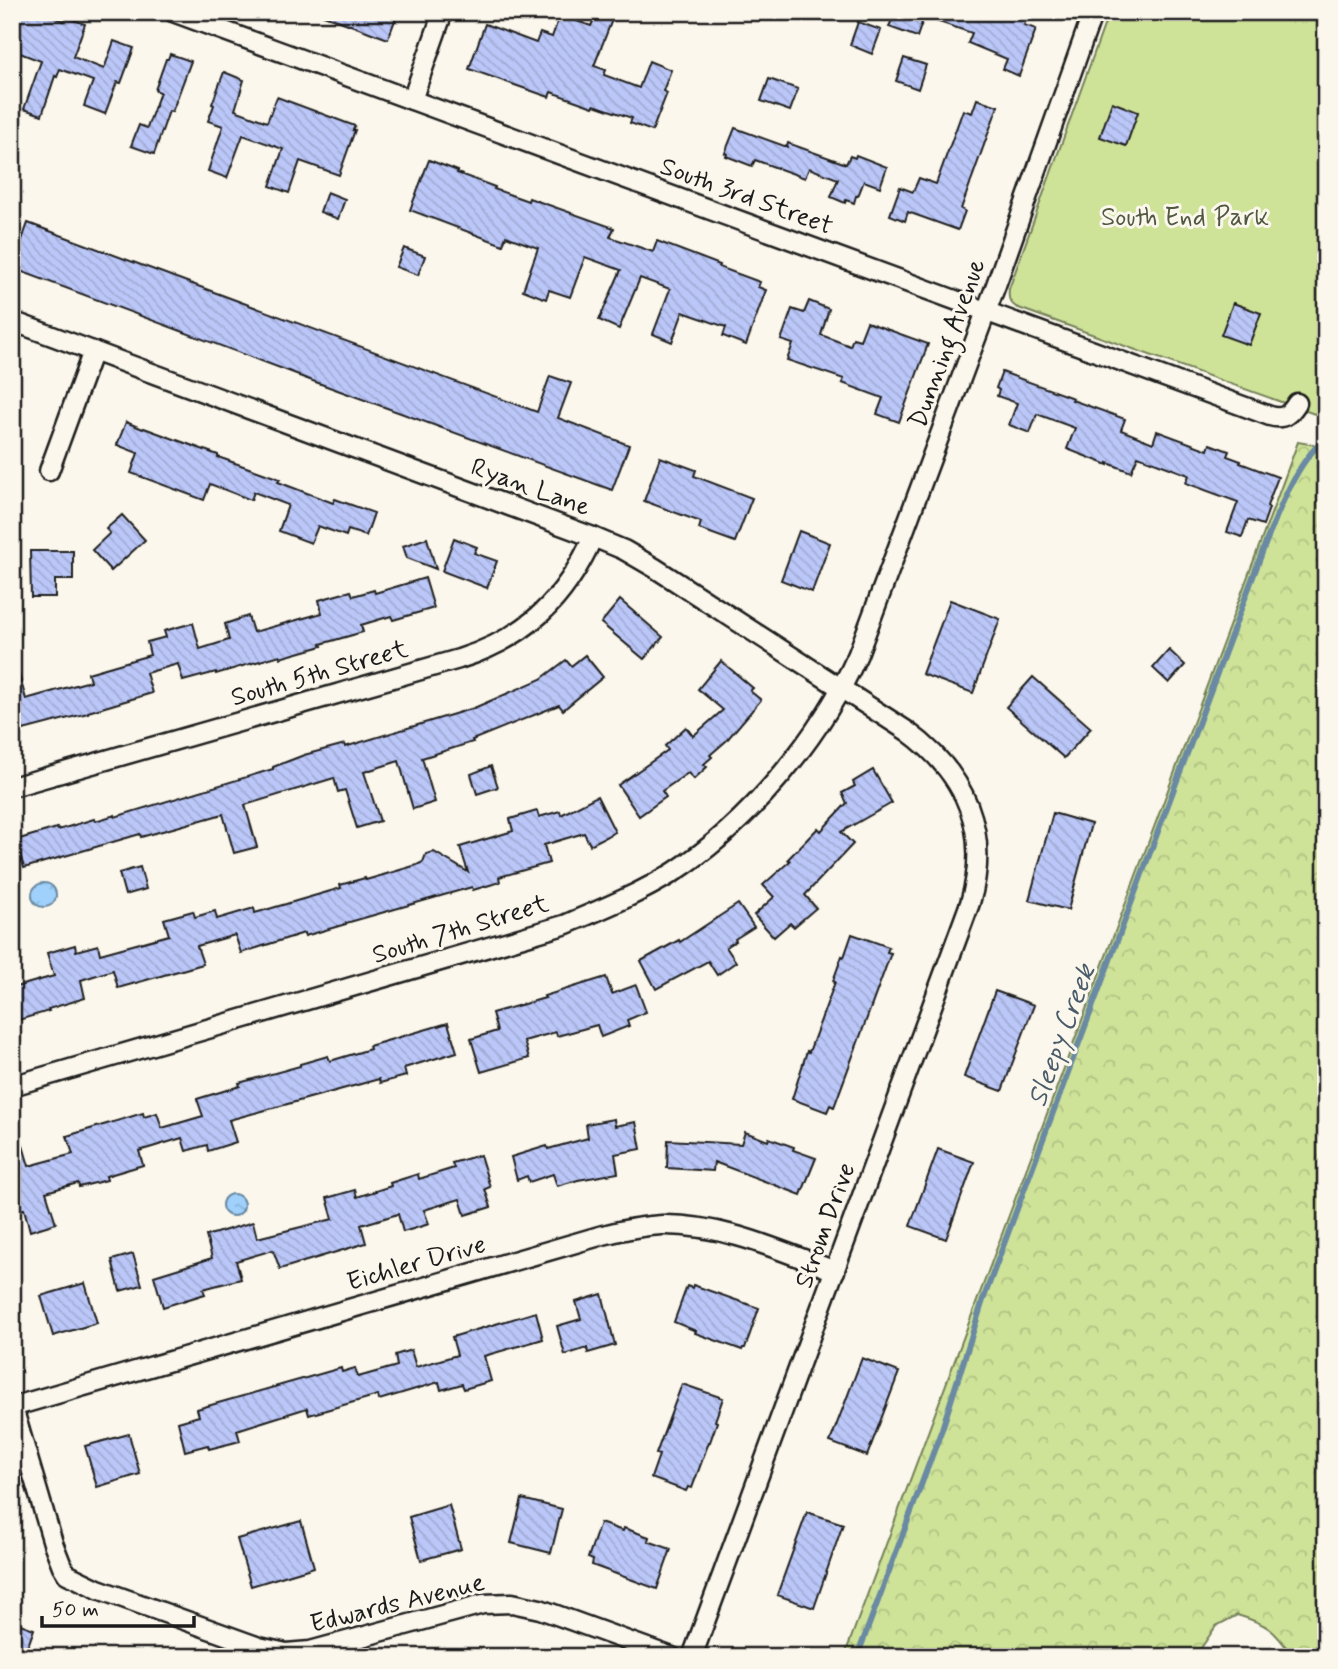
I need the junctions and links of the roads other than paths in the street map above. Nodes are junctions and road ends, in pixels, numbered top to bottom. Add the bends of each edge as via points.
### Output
1 (173, 12) edge
2 (443, 12) edge
3 (1093, 12) edge
4 (412, 100) junction
5 (986, 311) junction
6 (12, 321) edge
7 (93, 351) junction
8 (1297, 403) dead end
9 (49, 471) dead end
10 (593, 537) junction
11 (842, 688) junction
12 (12, 787) edge
13 (969, 806) joint
14 (12, 1086) edge
15 (835, 1271) junction
16 (12, 1406) edge
17 (672, 1657) edge
18 (692, 1657) edge

1 - 4 street, South 3rd Street
2 - 4 street
3 - 5 street, Dunning Avenue
4 - 5 street, South 3rd Street
5 - 8 street, South 3rd Street via 1274,417 1289,414
5 - 11 street, Dunning Avenue via 874,615
6 - 7 street, Ryan Lane
7 - 9 street
7 - 10 street, Ryan Lane
10 - 11 street, Ryan Lane via 655,568
10 - 12 street, South 5th Street via 578,569 553,602 491,648
11 - 13 street, Ryan Lane via 926,745
11 - 14 street, South 7th Street via 795,757 747,812 677,870 613,905 532,935
13 - 15 street, Strom Drive via 978,850 973,894
15 - 16 street, Eichler Drive via 714,1230 663,1225 628,1229
15 - 18 street, Strom Drive
16 - 17 street, Edwards Avenue via 62,1566 70,1576 103,1590 286,1653 310,1651 499,1603 540,1609

